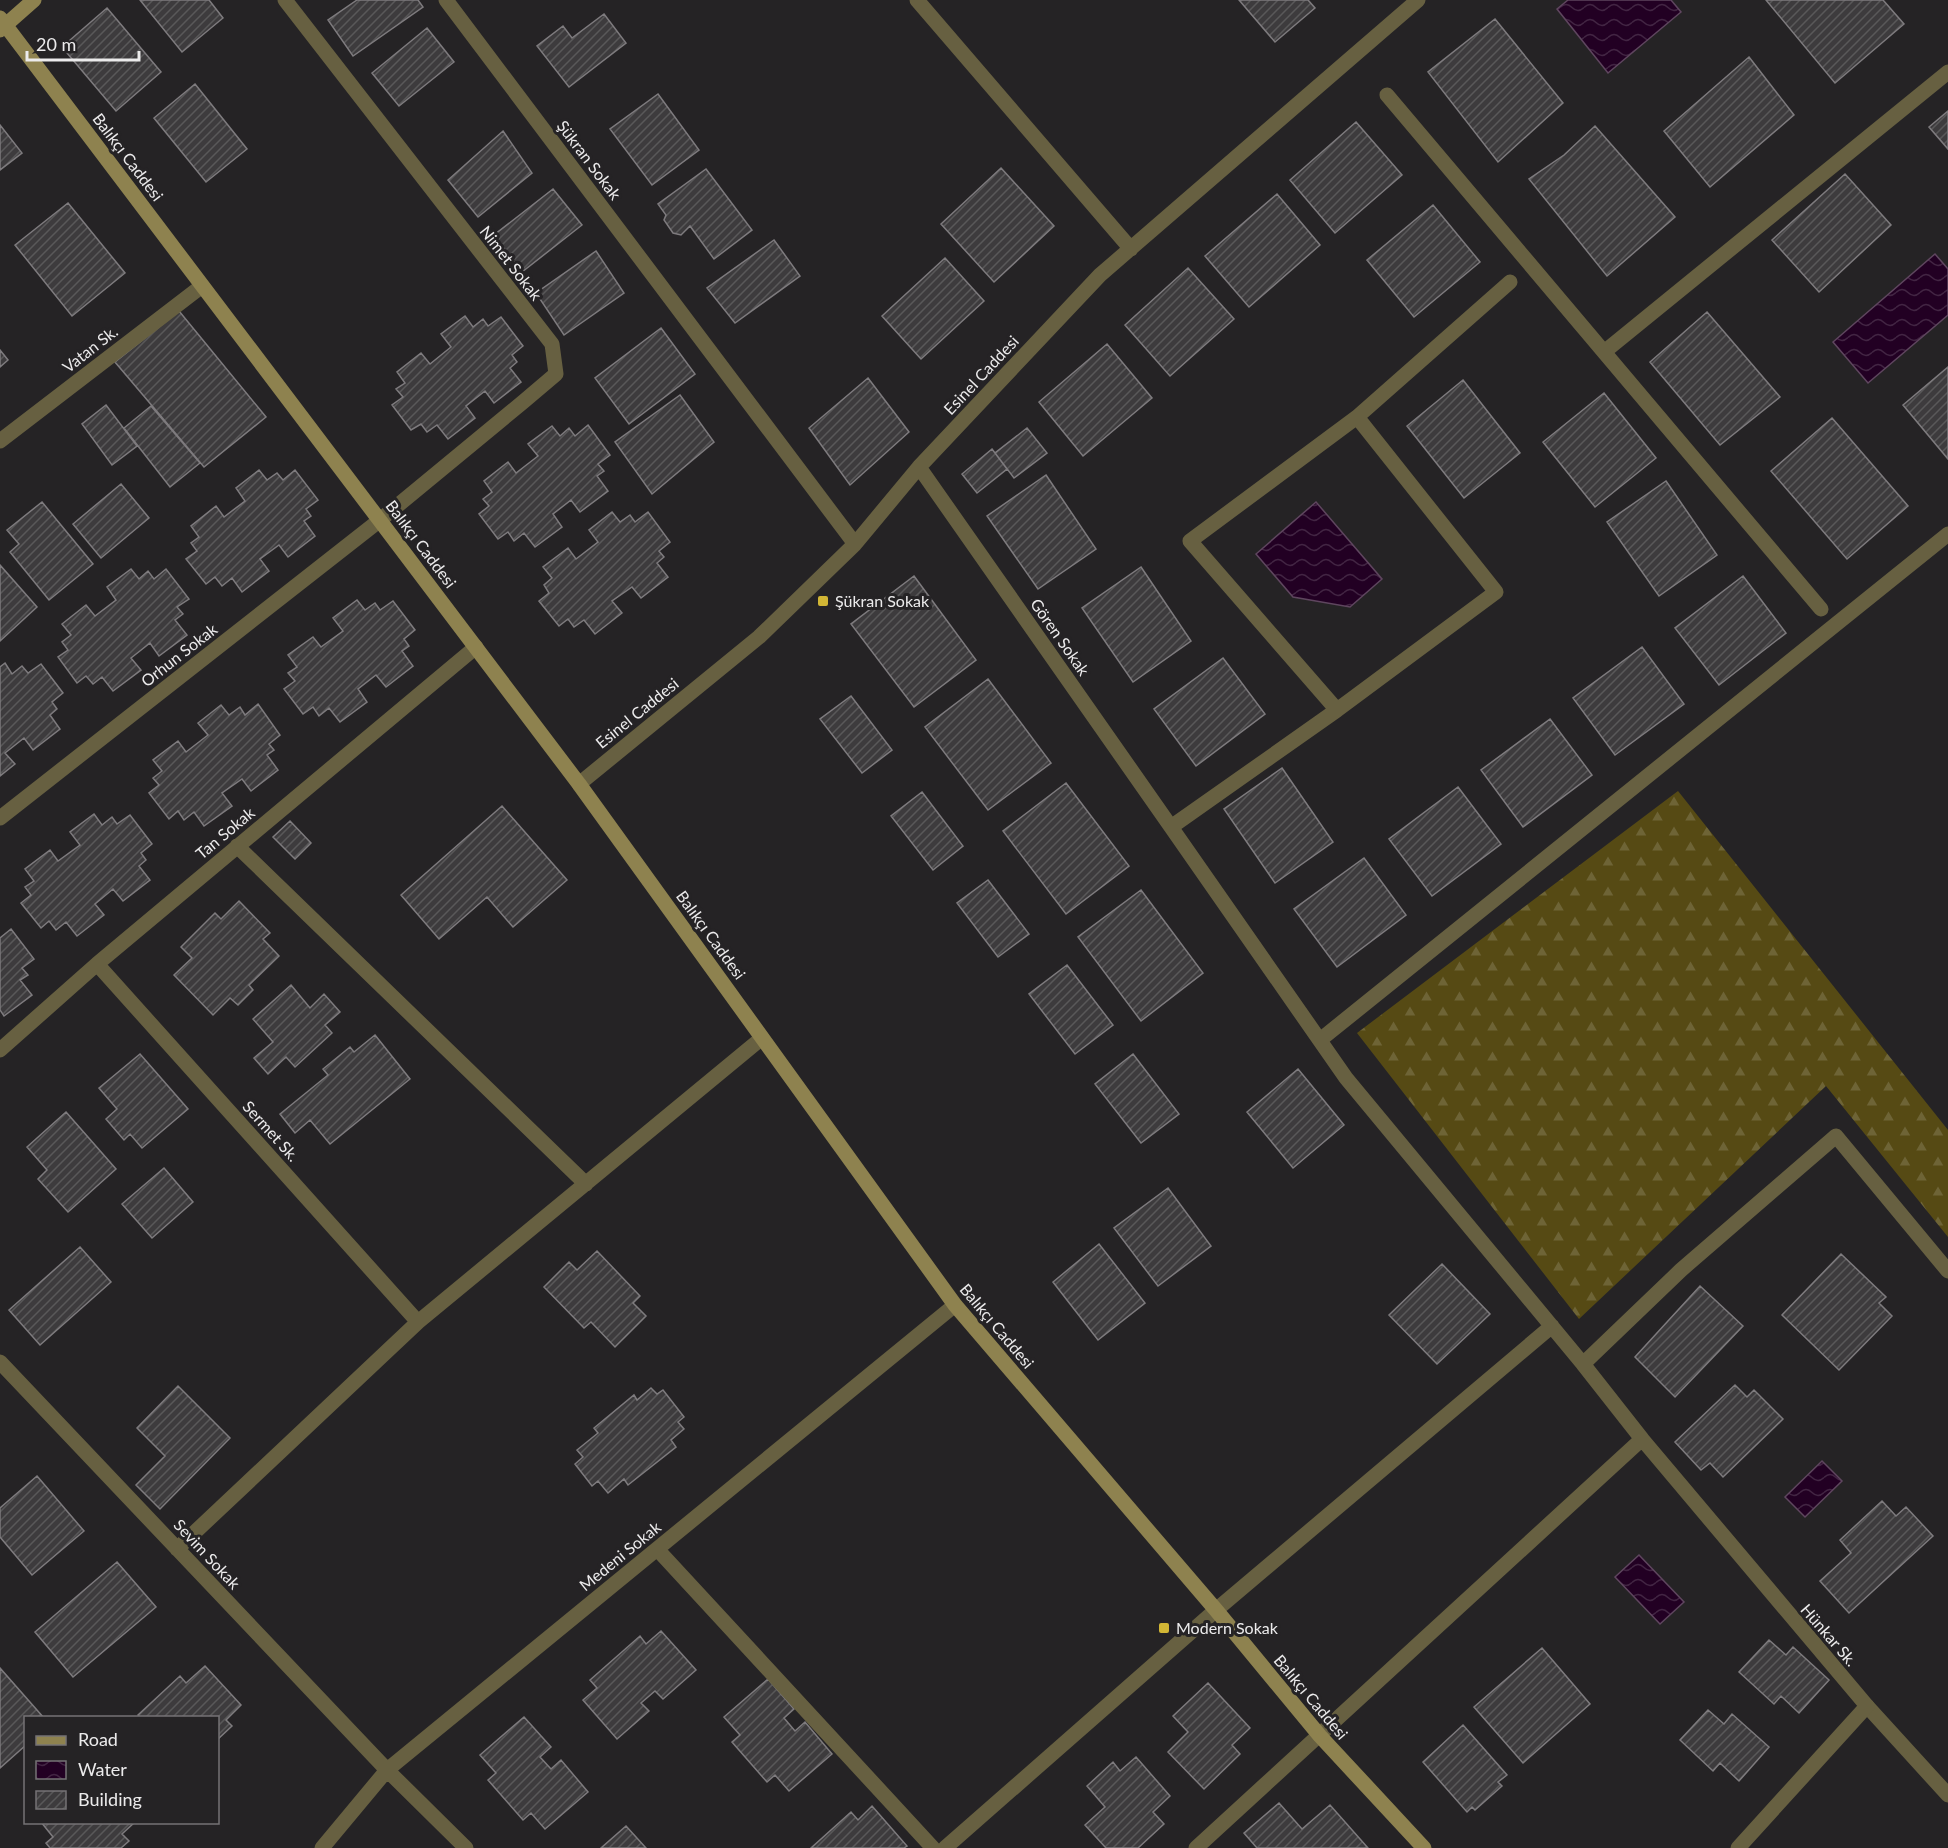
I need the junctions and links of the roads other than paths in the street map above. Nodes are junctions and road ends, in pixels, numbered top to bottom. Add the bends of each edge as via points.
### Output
1 (34, 0) edge
2 (285, 0) edge
3 (446, 0) edge
4 (917, 0) edge
5 (1418, 0) edge
6 (2, 24) edge
7 (1948, 72) edge
8 (1387, 94) dead end
9 (1131, 249) junction
10 (1510, 282) dead end
11 (202, 286) junction
12 (1604, 352) junction
13 (1357, 417) junction
14 (0, 441) edge
15 (919, 467) junction
16 (380, 519) junction
17 (1948, 534) edge
18 (855, 544) junction
19 (1821, 609) dead end
20 (476, 647) junction
21 (1337, 710) junction
22 (579, 784) junction
23 (0, 818) edge
24 (1171, 827) junction
25 (237, 846) junction
26 (97, 964) junction
27 (762, 1038) junction
28 (1320, 1040) junction
29 (0, 1050) edge
30 (586, 1184) junction
31 (1948, 1270) edge
32 (955, 1305) junction
33 (418, 1322) junction
34 (1552, 1326) junction
35 (0, 1362) edge
36 (1583, 1364) junction
37 (1642, 1439) junction
38 (177, 1549) junction
39 (657, 1549) junction
40 (1216, 1610) junction
41 (1867, 1706) junction
42 (1320, 1736) junction
43 (387, 1770) junction
44 (1948, 1795) edge
45 (322, 1848) edge
46 (466, 1848) edge
47 (933, 1848) edge
48 (945, 1848) edge
49 (1196, 1848) edge
50 (1424, 1848) edge
51 (1738, 1848) edge

1 - 6 main road
2 - 16 street, Nimet Sokak via 552,344 556,374
3 - 18 street, Şükran Sokak
4 - 9 street
5 - 9 street, Esinel Caddesi
6 - 11 main road, Balıkçı Caddesi
7 - 12 street
8 - 12 street
9 - 15 street, Esinel Caddesi via 1100,275
10 - 13 street
11 - 14 street, Vatan Sk.
11 - 16 main road, Balıkçı Caddesi
12 - 19 street
13 - 21 street via 1496,592
13 - 21 street via 1190,541
15 - 18 street, Esinel Caddesi
15 - 24 street, Gören Sokak
16 - 20 main road, Balıkçı Caddesi
16 - 23 street, Orhun Sokak
17 - 28 street
18 - 22 street, Esinel Caddesi via 759,637
20 - 22 main road, Balıkçı Caddesi
20 - 25 street, Tan Sokak
21 - 24 street
22 - 27 main road, Balıkçı Caddesi
24 - 28 street, Gören Sokak
25 - 26 street, Tan Sokak
25 - 30 street
26 - 29 street, Tan Sokak
26 - 33 street, Sermet Sk.
27 - 30 street
27 - 32 main road, Balıkçı Caddesi
28 - 34 street, Hünkar Sk. via 1346,1078
30 - 33 street
31 - 36 street via 1836,1136 1681,1270
32 - 39 street, Medeni Sokak
32 - 40 main road, Balıkçı Caddesi
33 - 38 street
34 - 36 street, Hünkar Sk.
34 - 40 street
35 - 38 street, Sevim Sokak
36 - 37 street, Hünkar Sk.
37 - 41 street, Hünkar Sk.
37 - 42 street
38 - 43 street, Sevim Sokak
39 - 43 street, Medeni Sokak
39 - 47 street
40 - 42 main road, Balıkçı Caddesi
40 - 48 street
41 - 44 street, Hünkar Sk.
41 - 51 street
42 - 49 street
42 - 50 main road, Balıkçı Caddesi
43 - 45 street, Medeni Sokak
43 - 46 street, Sevim Sokak

